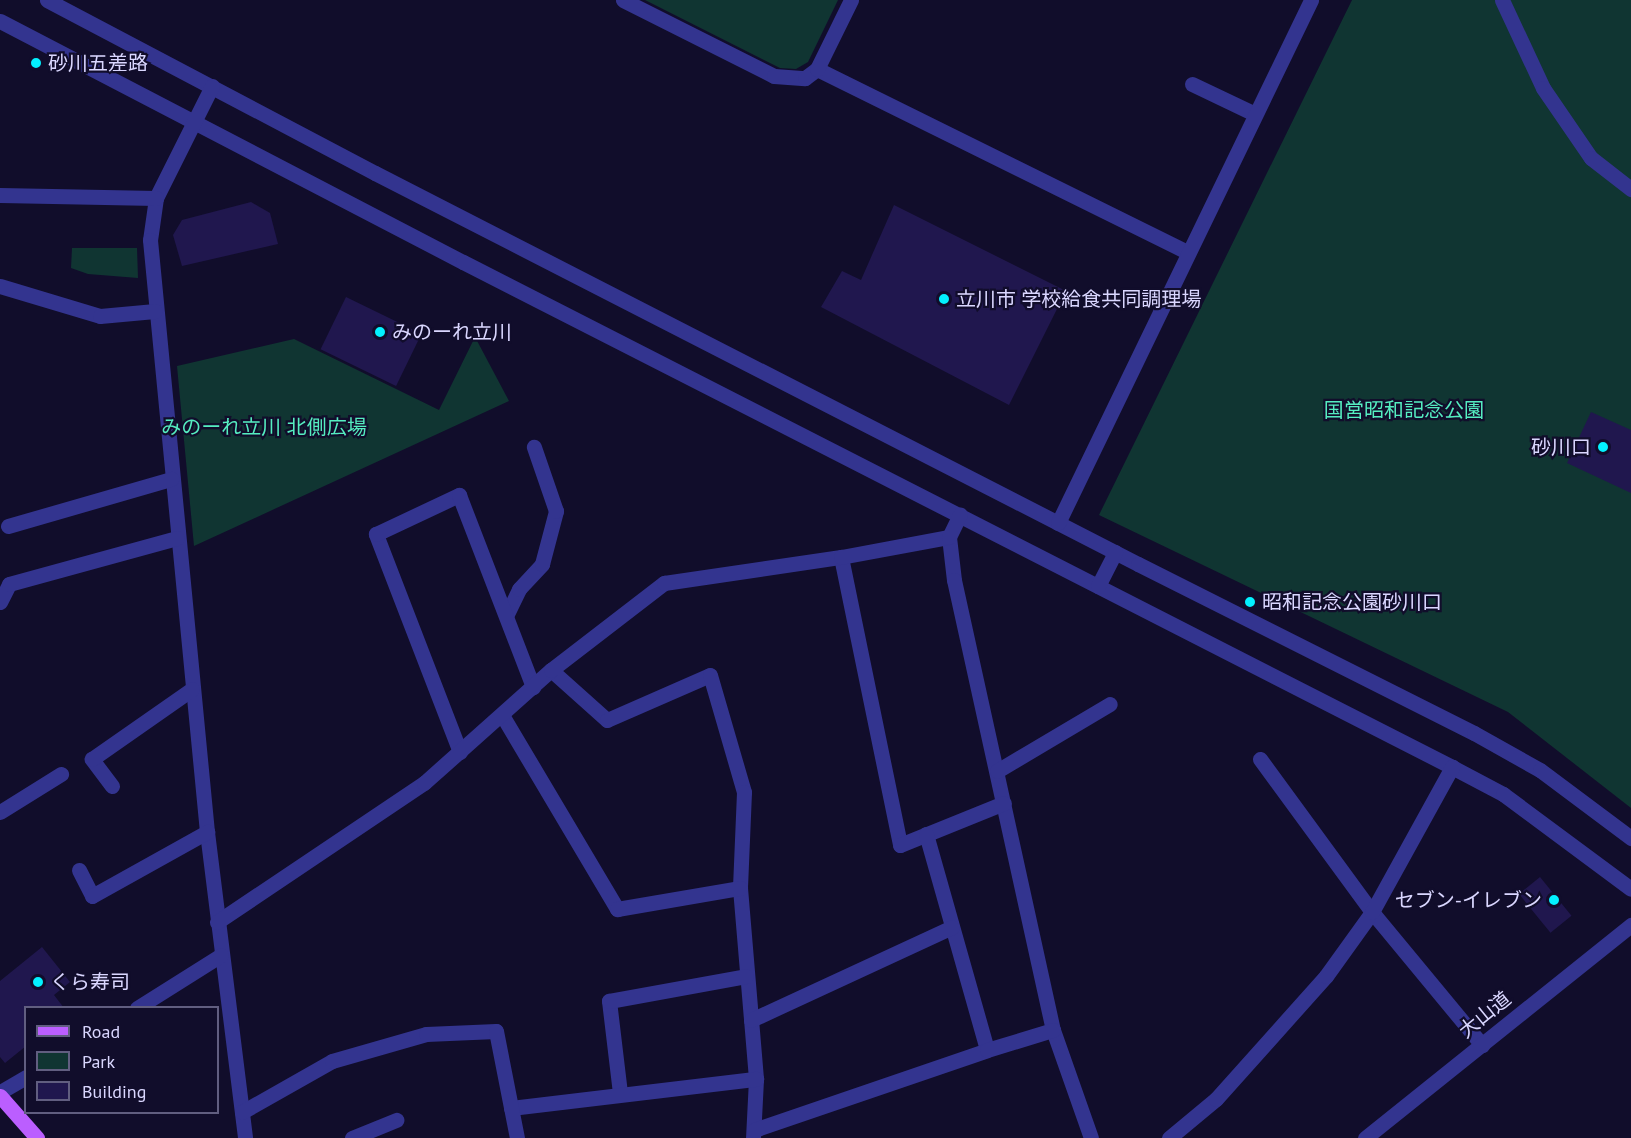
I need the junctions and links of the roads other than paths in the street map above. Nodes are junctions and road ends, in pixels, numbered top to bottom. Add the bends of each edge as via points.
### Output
1 (47, 0) edge
2 (623, 0) edge
3 (851, 0) edge
4 (1311, 0) edge
5 (1502, 0) edge
6 (0, 21) edge
7 (817, 69) junction
8 (1192, 84) dead end
9 (212, 86) junction
10 (1255, 114) junction
11 (193, 123) junction
12 (1631, 189) edge
13 (0, 195) edge
14 (156, 198) junction
15 (1188, 252) junction
16 (0, 286) edge
17 (155, 310) junction
18 (534, 447) dead end
19 (171, 479) junction
20 (960, 514) junction
21 (1058, 523) junction
22 (8, 526) dead end
23 (949, 537) junction
24 (177, 538) junction
25 (1115, 552) junction
26 (841, 557) junction
27 (1098, 586) junction
28 (0, 602) edge
29 (507, 614) junction
30 (551, 670) junction
31 (533, 687) junction
32 (192, 689) junction
33 (1110, 704) dead end
34 (502, 715) junction
35 (460, 752) junction
36 (1260, 759) dead end
37 (1452, 767) junction
38 (997, 771) junction
39 (61, 774) dead end
40 (112, 786) dead end
41 (1004, 802) junction
42 (0, 812) edge
43 (207, 832) junction
44 (926, 834) junction
45 (1631, 838) edge
46 (79, 870) dead end
47 (740, 888) junction
48 (1631, 889) edge
49 (1372, 912) junction
50 (217, 922) junction
51 (1631, 925) edge
52 (952, 927) junction
53 (221, 955) junction
54 (746, 976) junction
55 (139, 1006) edge
56 (751, 1020) junction
57 (1053, 1030) junction
58 (1482, 1045) junction
59 (987, 1050) junction
60 (24, 1078) edge
61 (756, 1078) junction
62 (621, 1093) junction
63 (0, 1094) edge
64 (511, 1108) junction
65 (242, 1112) junction
66 (396, 1120) dead end
67 (754, 1134) edge
68 (37, 1138) edge
69 (245, 1138) edge
70 (352, 1138) edge
71 (517, 1138) edge
72 (1091, 1138) edge
73 (1169, 1138) edge
74 (1365, 1138) edge

1 - 9 street
2 - 7 street via 774,76 805,78
3 - 7 street
4 - 10 street
5 - 12 street via 1543,88 1591,158
6 - 11 street
7 - 15 street
8 - 10 street
9 - 11 street
9 - 21 street
10 - 15 street
11 - 14 street
11 - 20 street
13 - 14 street
14 - 17 street via 150,240
15 - 21 street
16 - 17 street via 99,315
17 - 19 street
18 - 29 street via 556,511 542,564 519,589
19 - 22 street
19 - 24 street
20 - 23 street
20 - 27 street
21 - 25 street
23 - 26 street
23 - 38 street via 954,580
24 - 28 street via 9,584
24 - 32 street
25 - 27 street
25 - 45 street via 1474,733 1540,770
26 - 30 street via 664,583
26 - 44 street via 900,845
27 - 37 street
29 - 31 street
29 - 35 street via 459,495 376,534
30 - 31 street
30 - 47 street via 607,720 710,675 744,792
31 - 34 street
32 - 40 street via 93,759
32 - 43 street
33 - 38 street
34 - 35 street
34 - 47 street via 616,909
35 - 50 street via 424,783
36 - 49 street
37 - 48 street via 1503,794
37 - 49 street
38 - 41 street
39 - 42 street
41 - 44 street
41 - 57 street
43 - 46 street via 92,896
43 - 50 street
44 - 52 street
47 - 54 street
49 - 58 street
49 - 73 street via 1326,976 1216,1099
50 - 53 street
51 - 58 street, 大山道
52 - 56 street
52 - 59 street
53 - 55 street
53 - 65 street
54 - 56 street
54 - 62 street via 609,1001
56 - 61 street
57 - 59 street
57 - 72 street
58 - 74 street, 大山道
59 - 67 street
60 - 63 street
61 - 62 street
61 - 67 street
62 - 64 street
63 - 68 main road
64 - 65 street via 496,1031 426,1034 332,1061
64 - 71 street
65 - 69 street
66 - 70 street

